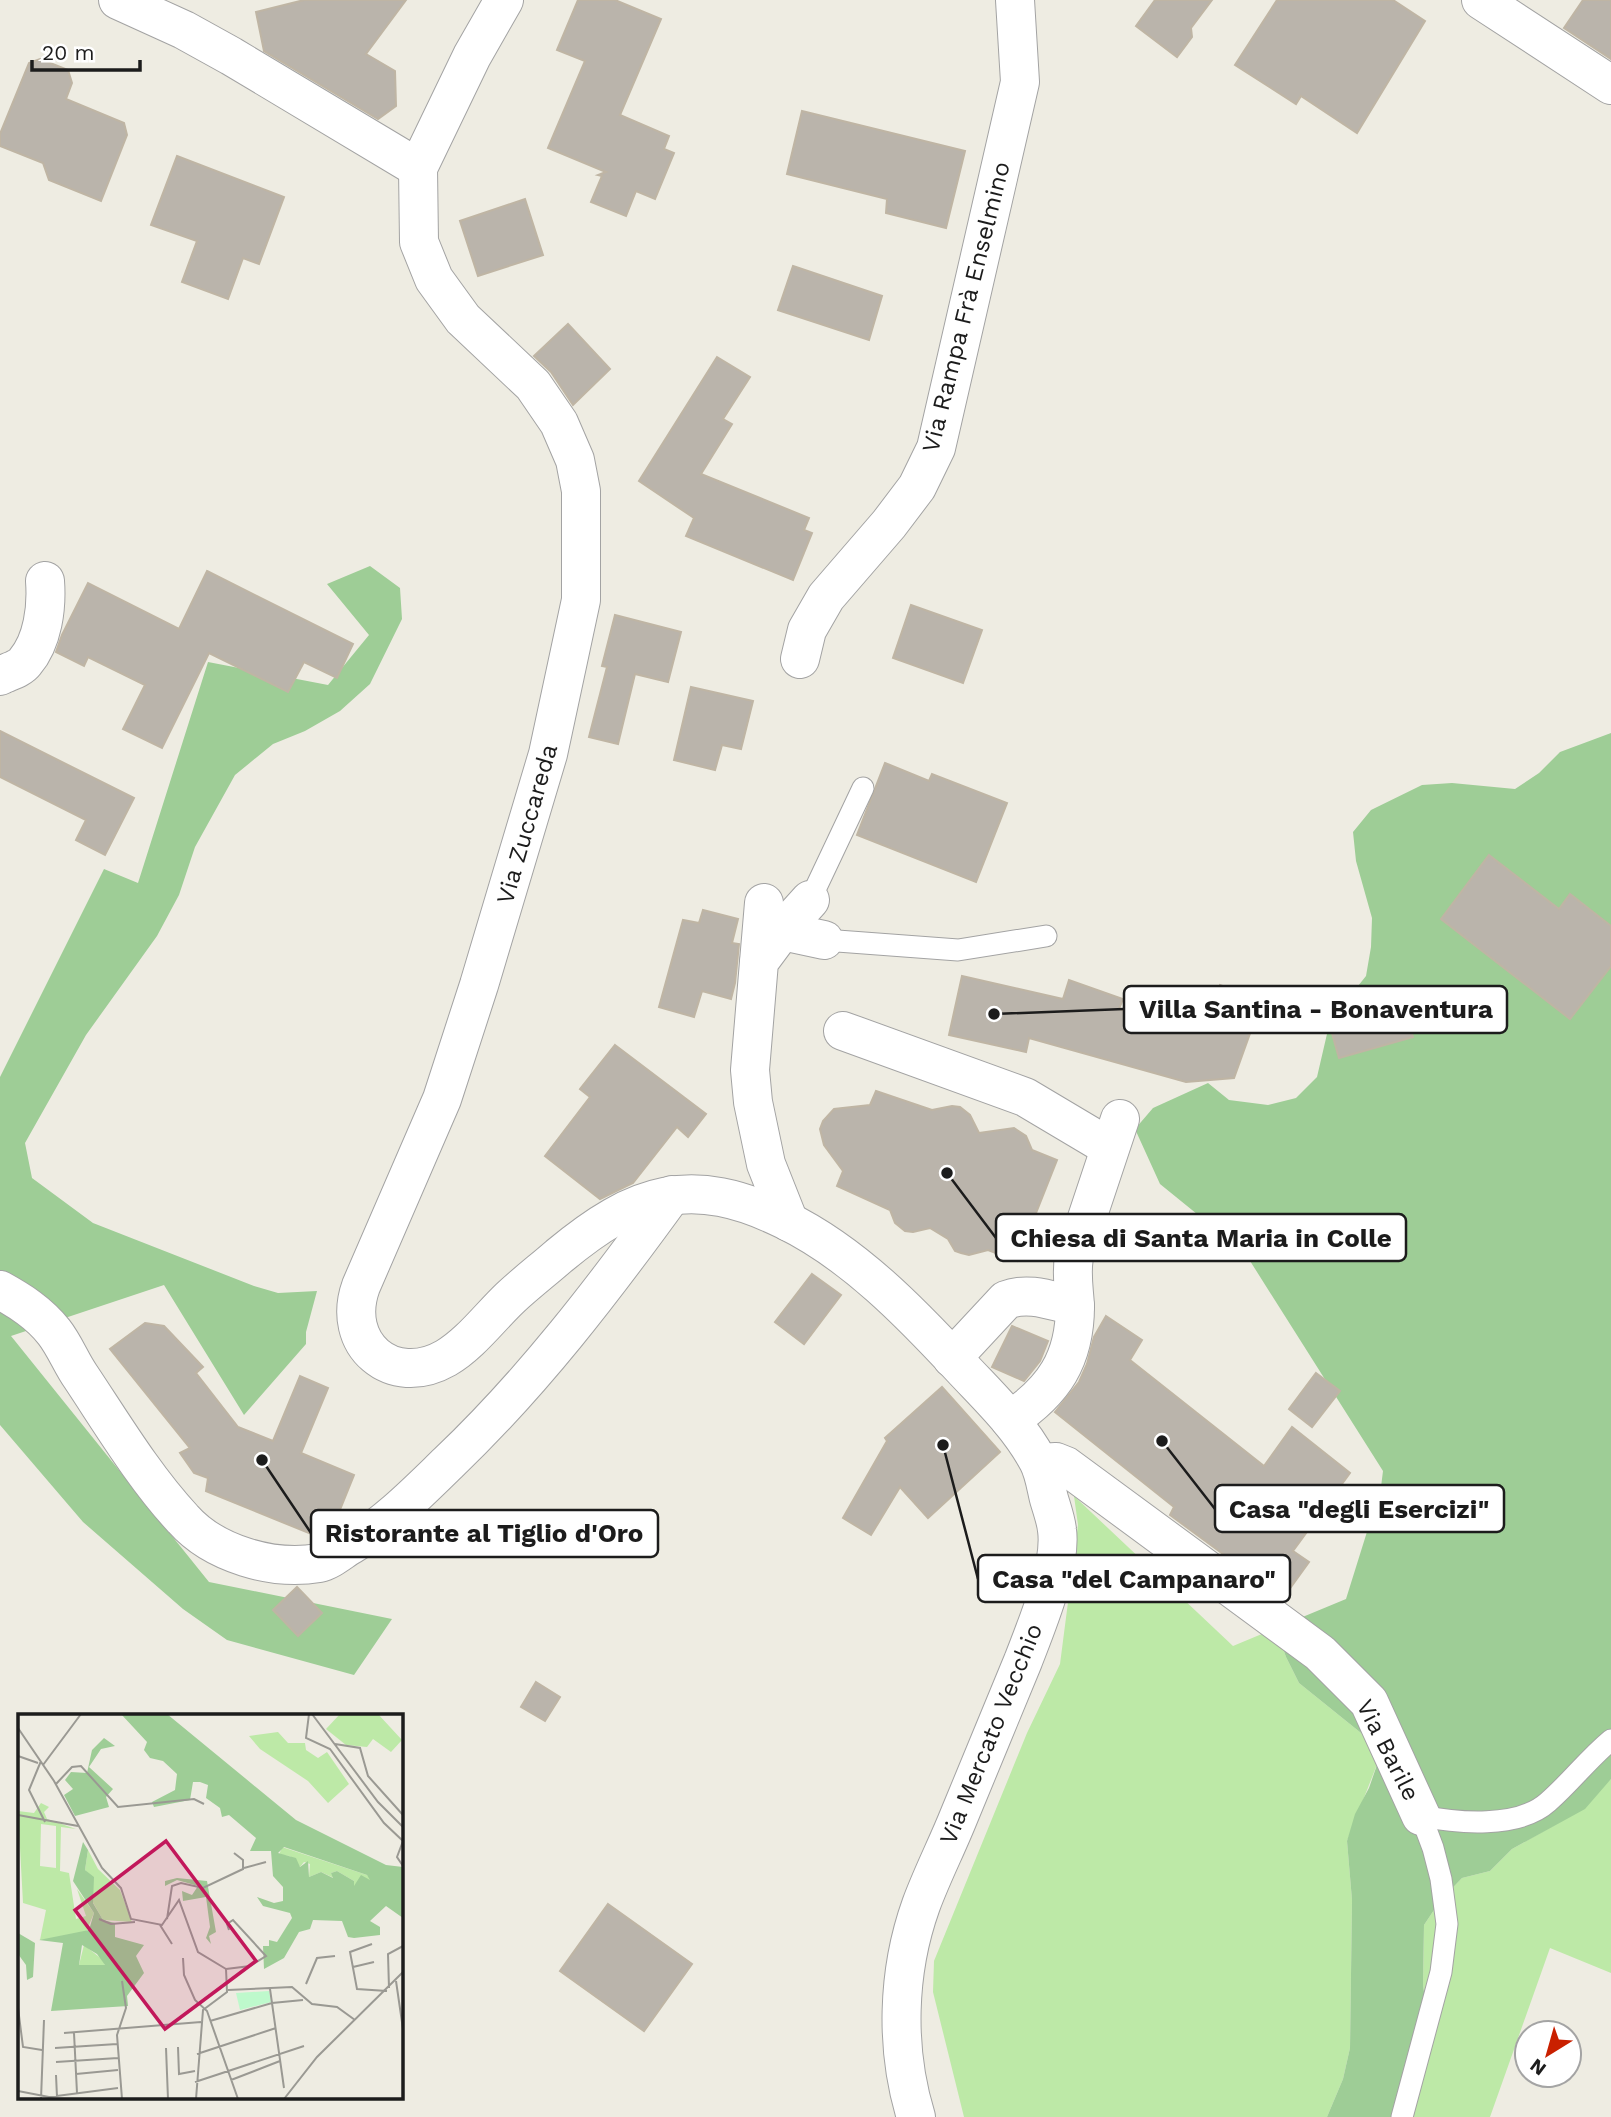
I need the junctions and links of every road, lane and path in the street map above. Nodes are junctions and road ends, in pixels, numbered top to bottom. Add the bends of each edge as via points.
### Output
1 (118, 0) edge
2 (504, 0) edge
3 (1015, 0) edge
4 (1481, 0) edge
5 (1611, 85) edge
6 (418, 168) junction
7 (45, 581) dead end
8 (800, 659) dead end
9 (0, 676) edge
10 (863, 788) dead end
11 (810, 900) joint
12 (773, 917) junction
13 (1046, 936) dead end
14 (824, 940) joint
15 (843, 1031) dead end
16 (662, 1197) junction
17 (789, 1222) junction
18 (0, 1290) edge
19 (1075, 1307) junction
20 (953, 1357) junction
21 (1010, 1420) junction
22 (1040, 1463) junction
23 (1611, 1741) edge
24 (1421, 1816) junction
25 (916, 2117) edge
26 (1402, 2117) edge

1 - 6 street via 231,56
2 - 6 street, Via Zuccareda
3 - 8 street, Via Rampa Frà Enselmino via 1020,82 936,448 917,487 826,597 807,630
4 - 5 street
6 - 16 street, Via Zuccareda via 419,242 434,279 463,319 533,385 559,423 575,460 581,491 581,600 548,754 480,985 442,1099 356,1301 360,1339 374,1355 395,1366 429,1365 448,1357 581,1237 612,1216
7 - 9 street via 47,603 39,636 24,664
10 - 11 lane
11 - 12 street
12 - 14 street
12 - 17 street via 759,962 750,1070 766,1164
13 - 14 lane via 958,950
15 - 19 street via 1114,1133 1074,1256
16 - 17 street, Via Mercato Vecchio via 715,1196 753,1205
16 - 18 street via 594,1300 480,1433 372,1532 321,1562 251,1559 218,1546 184,1521 54,1332 27,1305
17 - 20 street, Via Mercato Vecchio via 853,1263
19 - 20 street via 1033,1296 1006,1300
19 - 21 street via 1063,1367 1050,1388
20 - 21 street, Via Mercato Vecchio
21 - 22 street, Via Mercato Vecchio
22 - 24 street, Via Barile via 1066,1466 1320,1653 1369,1702
22 - 25 street, Via Mercato Vecchio via 1058,1532 1053,1572 1036,1626 920,1907 906,1965 900,2033
23 - 24 lane, Via Barile via 1546,1804 1528,1813 1496,1822
24 - 26 lane via 1441,1879 1447,1924 1441,1972

